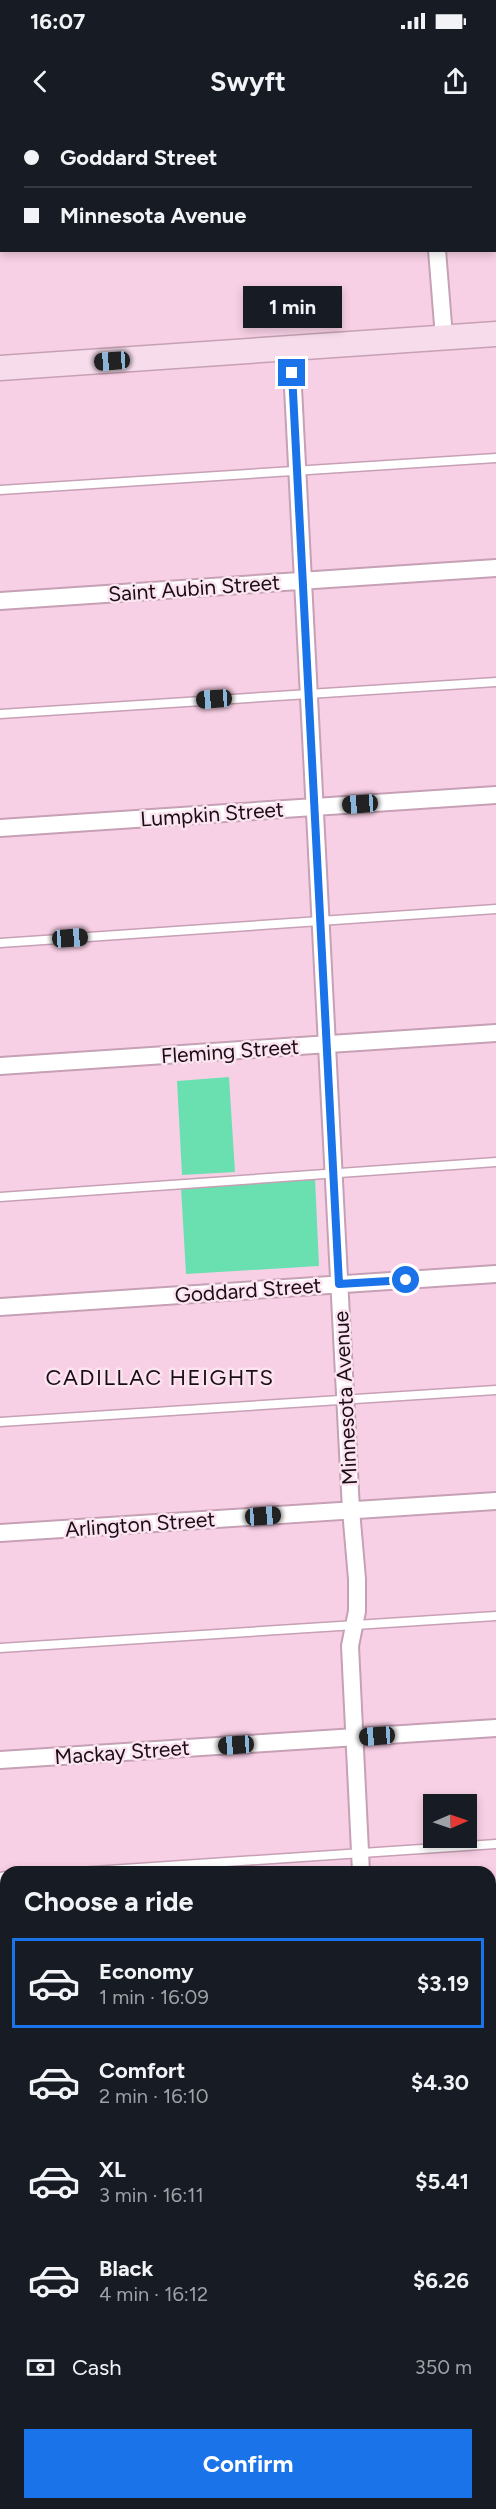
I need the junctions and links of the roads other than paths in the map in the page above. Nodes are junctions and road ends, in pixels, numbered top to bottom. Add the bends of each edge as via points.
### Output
1 (437, 252) edge
2 (496, 333) edge
3 (444, 337) junction
4 (291, 349) junction
5 (0, 368) edge
6 (496, 458) edge
7 (297, 472) junction
8 (0, 490) edge
9 (496, 568) edge
10 (303, 581) junction
11 (0, 601) edge
12 (496, 682) edge
13 (309, 693) junction
14 (0, 714) edge
15 (496, 795) edge
16 (315, 807) junction
17 (0, 828) edge
18 (496, 909) edge
19 (321, 920) junction
20 (0, 943) edge
21 (496, 1033) edge
22 (327, 1045) junction
23 (0, 1066) edge
24 (496, 1162) edge
25 (334, 1173) junction
26 (0, 1197) edge
27 (496, 1274) edge
28 (339, 1284) junction
29 (0, 1306) edge
30 (496, 1390) edge
31 (346, 1400) junction
32 (0, 1422) edge
33 (496, 1501) edge
34 (351, 1510) junction
35 (0, 1533) edge
36 (496, 1616) edge
37 (353, 1625) junction
38 (0, 1648) edge
39 (496, 1728) edge
40 (353, 1738) junction
41 (0, 1760) edge
42 (496, 1844) edge
43 (359, 1853) junction
44 (167, 1866) edge
45 (360, 1866) edge

1 - 3 street
2 - 3 street
3 - 4 street
4 - 5 street
4 - 7 street, Minnesota Avenue
6 - 7 lane
7 - 8 lane
7 - 10 street, Minnesota Avenue
9 - 10 street, Saint Aubin Street
10 - 11 street, Saint Aubin Street
10 - 13 street, Minnesota Avenue
12 - 13 lane
13 - 14 lane
13 - 16 street, Minnesota Avenue
15 - 16 street, Lumpkin Street
16 - 17 street, Lumpkin Street
16 - 19 street, Minnesota Avenue
18 - 19 lane
19 - 20 lane
19 - 22 street, Minnesota Avenue
21 - 22 street, Fleming Street
22 - 23 street, Fleming Street
22 - 25 street, Minnesota Avenue
24 - 25 lane
25 - 26 lane
25 - 28 street, Minnesota Avenue
27 - 28 street, Goddard Street
28 - 29 street, Goddard Street
28 - 31 street, Minnesota Avenue
30 - 31 lane
31 - 32 lane
31 - 34 street, Minnesota Avenue
33 - 34 street, Arlington Street
34 - 35 street, Arlington Street
34 - 37 street, Minnesota Avenue via 357,1579
36 - 37 lane
37 - 38 lane
37 - 40 street, Minnesota Avenue
39 - 40 street, Mackay Street
40 - 41 street, Mackay Street
40 - 43 street, Minnesota Avenue
42 - 43 lane
43 - 44 lane
43 - 45 street, Minnesota Avenue

